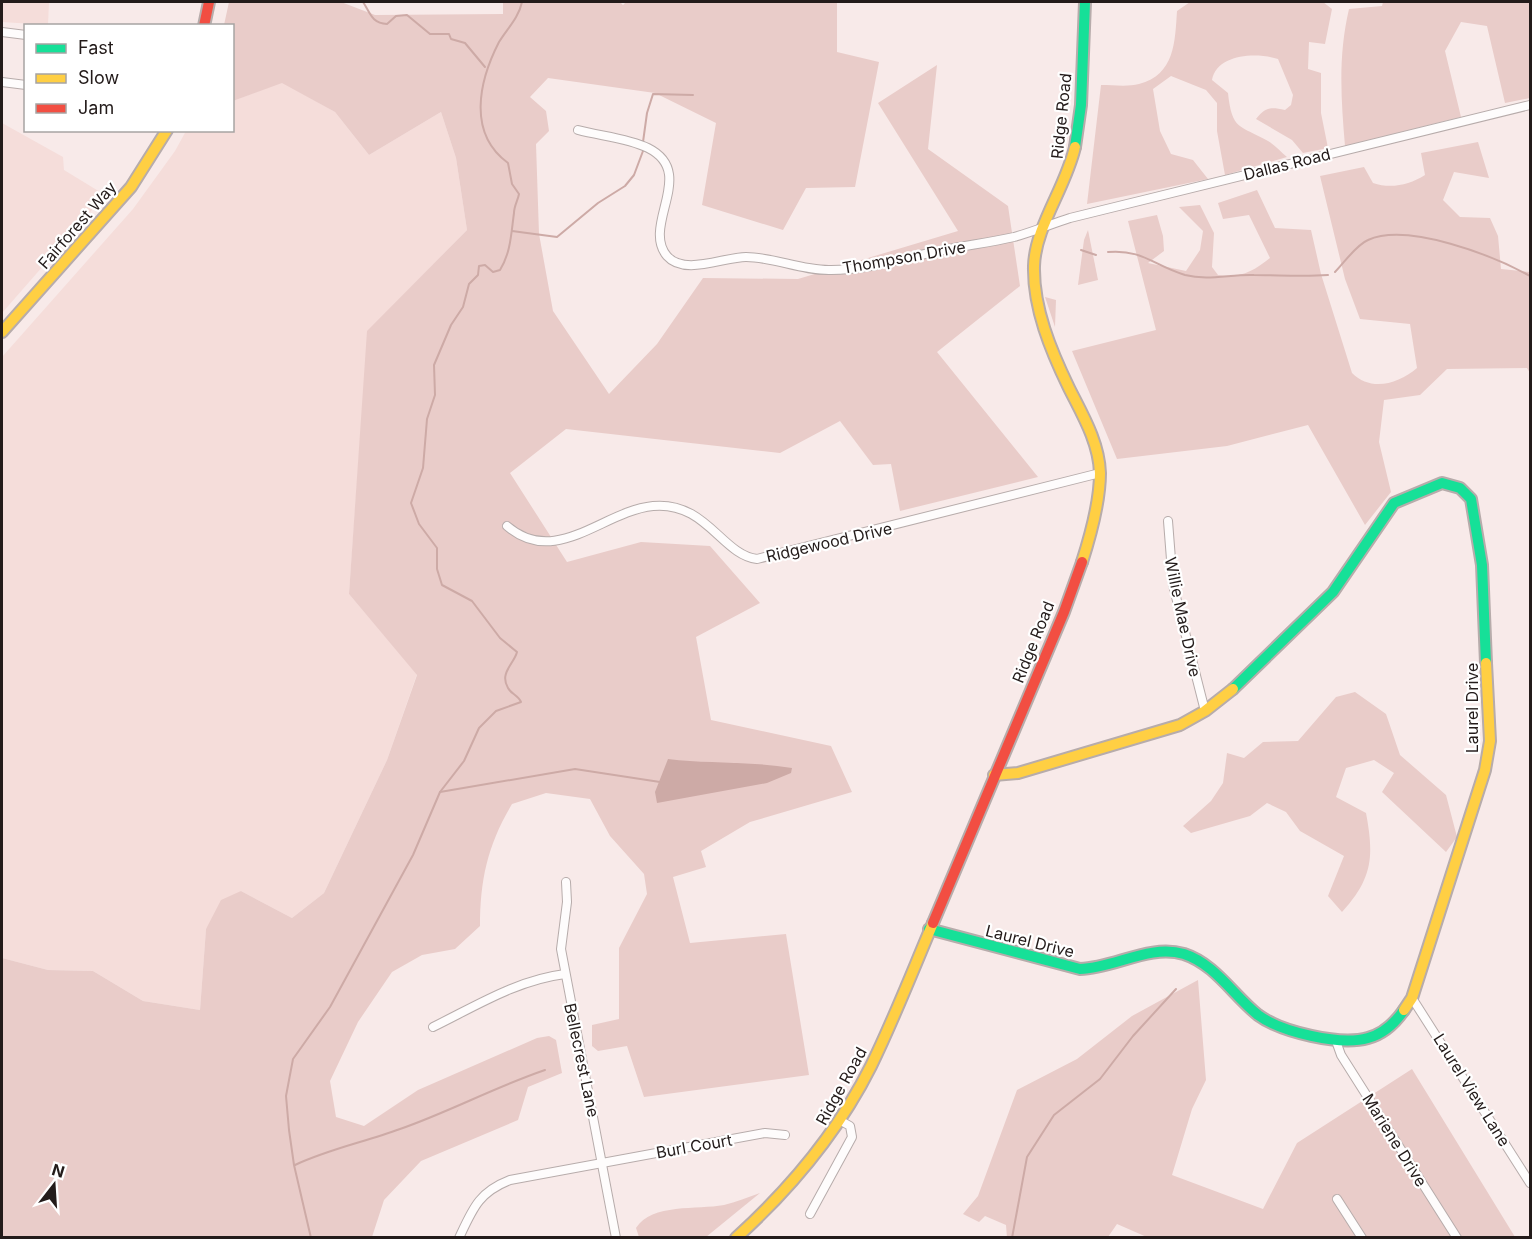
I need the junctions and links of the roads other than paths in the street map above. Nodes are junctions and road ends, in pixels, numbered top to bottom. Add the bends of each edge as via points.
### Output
1 (209, 2) edge
2 (1085, 2) edge
3 (204, 24) edge
4 (2, 32) edge
5 (24, 35) edge
6 (2, 82) edge
7 (24, 85) edge
8 (1530, 105) edge
9 (578, 130) dead end
10 (166, 132) edge
11 (1045, 226) junction
12 (2, 332) edge
13 (1100, 473) junction
14 (1168, 521) dead end
15 (507, 526) dead end
16 (1205, 711) junction
17 (994, 776) junction
18 (566, 882) dead end
19 (929, 929) junction
20 (565, 974) junction
21 (1412, 998) junction
22 (433, 1027) dead end
23 (1336, 1041) junction
24 (841, 1120) junction
25 (785, 1135) dead end
26 (602, 1162) junction
27 (1530, 1183) edge
28 (1337, 1199) dead end
29 (810, 1214) dead end
30 (459, 1238) edge
31 (616, 1238) edge
32 (736, 1238) edge
33 (1362, 1238) edge
34 (1457, 1238) edge

1 - 3 street
2 - 11 street, Ridge Road via 1075,146 1067,178
4 - 5 street
6 - 7 street
8 - 11 street, Dallas Road
9 - 11 street, Thompson Drive via 648,148 663,162 671,188 661,240 667,256 679,264 748,257 815,270 844,269 1012,237
10 - 12 street, Fairforest Way via 130,187
11 - 13 street, Ridge Road via 1035,257 1038,300 1056,357 1092,438
13 - 15 street, Ridgewood Drive via 757,559 744,555 693,514 667,506 645,507 556,542 523,537
13 - 17 street, Ridge Road via 1096,506 1075,576
14 - 16 street, Willie Mae Drive via 1173,585
16 - 17 street, Laurel Drive via 1146,737 1018,773
16 - 21 street, Laurel Drive via 1242,683 1333,592 1394,503 1442,483 1466,492 1472,505 1482,565 1490,741 1485,770
17 - 19 street, Ridge Road
18 - 20 street, Bellecrest Lane via 561,949
19 - 23 street, Laurel Drive via 1080,969 1099,968 1156,952 1179,952 1209,967 1266,1021
19 - 24 street, Ridge Road via 871,1066
20 - 22 street via 521,984
20 - 26 street, Bellecrest Lane
21 - 23 street, Laurel Drive via 1401,1018 1381,1034 1357,1041
21 - 27 street, Laurel View Lane
23 - 34 street, Mariene Drive
24 - 29 street via 850,1126 852,1137
24 - 32 street, Ridge Road via 798,1177
25 - 26 street, Burl Court via 765,1133
26 - 30 street, Burl Court via 491,1187 474,1205
26 - 31 street, Bellecrest Lane
28 - 33 street

